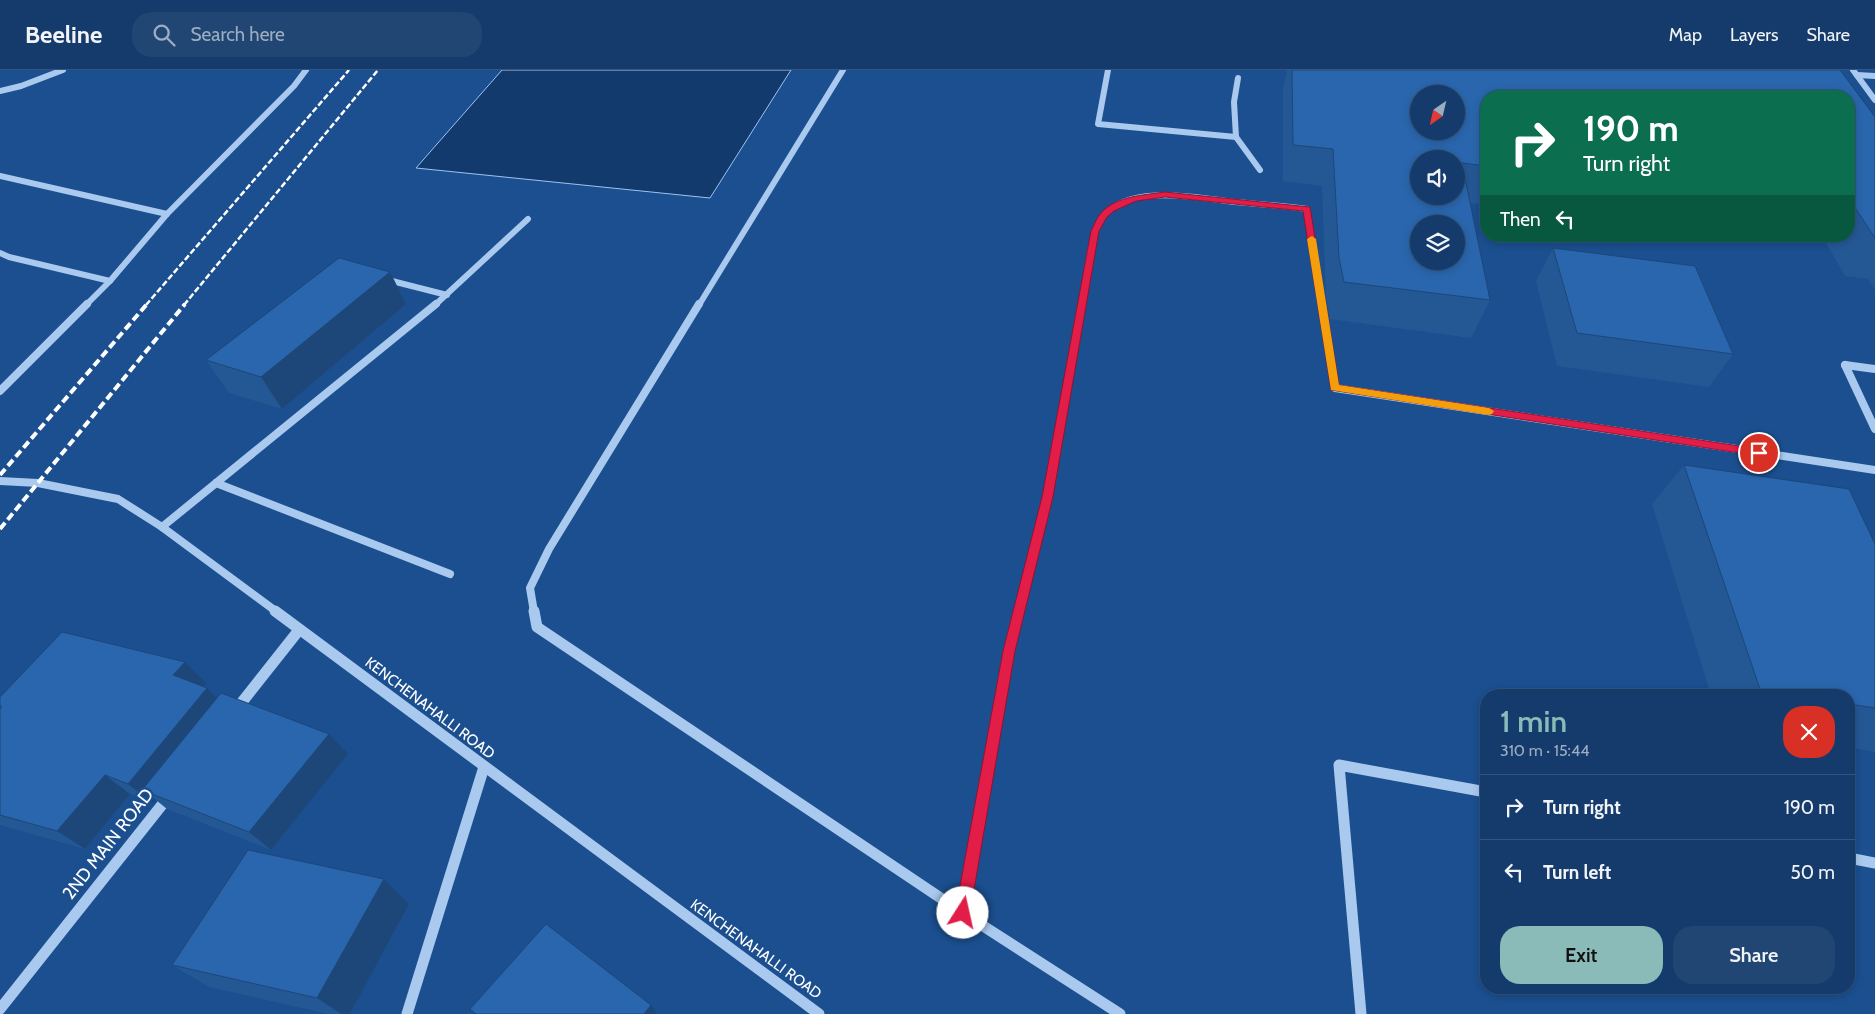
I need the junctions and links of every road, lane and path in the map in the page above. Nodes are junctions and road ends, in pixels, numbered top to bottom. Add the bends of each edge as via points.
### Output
1 (63, 70) edge
2 (306, 70) edge
3 (843, 70) edge
4 (1108, 70) edge
5 (1855, 73) edge
6 (1875, 76) edge
7 (1238, 78) dead end
8 (0, 91) edge
9 (1875, 100) edge
10 (1236, 137) junction
11 (1260, 170) dead end
12 (0, 176) edge
13 (167, 214) junction
14 (528, 219) dead end
15 (0, 252) edge
16 (373, 276) edge
17 (110, 282) junction
18 (447, 295) junction
19 (1875, 369) edge
20 (0, 390) edge
21 (1875, 429) edge
22 (1875, 470) edge
23 (0, 480) edge
24 (216, 483) junction
25 (162, 527) junction
26 (450, 574) dead end
27 (300, 630) junction
28 (226, 723) edge
29 (484, 767) junction
30 (177, 785) edge
31 (1480, 791) edge
32 (1855, 859) edge
33 (1875, 863) edge
34 (963, 913) junction
35 (0, 1009) edge
36 (407, 1014) edge
37 (819, 1014) edge
38 (1120, 1014) edge
39 (1361, 1014) edge

1 - 8 street
2 - 13 street
3 - 34 street via 549,549 530,588 537,627
4 - 10 street via 1098,124
5 - 6 street
5 - 9 street
7 - 10 street via 1234,102
10 - 11 street
12 - 13 street
13 - 17 street
14 - 18 street
15 - 17 street
16 - 18 street
17 - 20 street
18 - 24 street
19 - 21 street via 1845,366
22 - 34 street via 1335,388 1307,209 1165,195 1122,203 1103,215 1095,231 1048,497 1009,651
23 - 25 street, KENCHENAHALLI ROAD via 38,483 118,499
24 - 25 street
24 - 26 street
25 - 27 street, KENCHENAHALLI ROAD
27 - 28 street
27 - 29 street, KENCHENAHALLI ROAD
29 - 36 street
29 - 37 street, KENCHENAHALLI ROAD
30 - 35 street, 2ND MAIN ROAD
31 - 39 street via 1339,765
32 - 33 street
34 - 38 street

